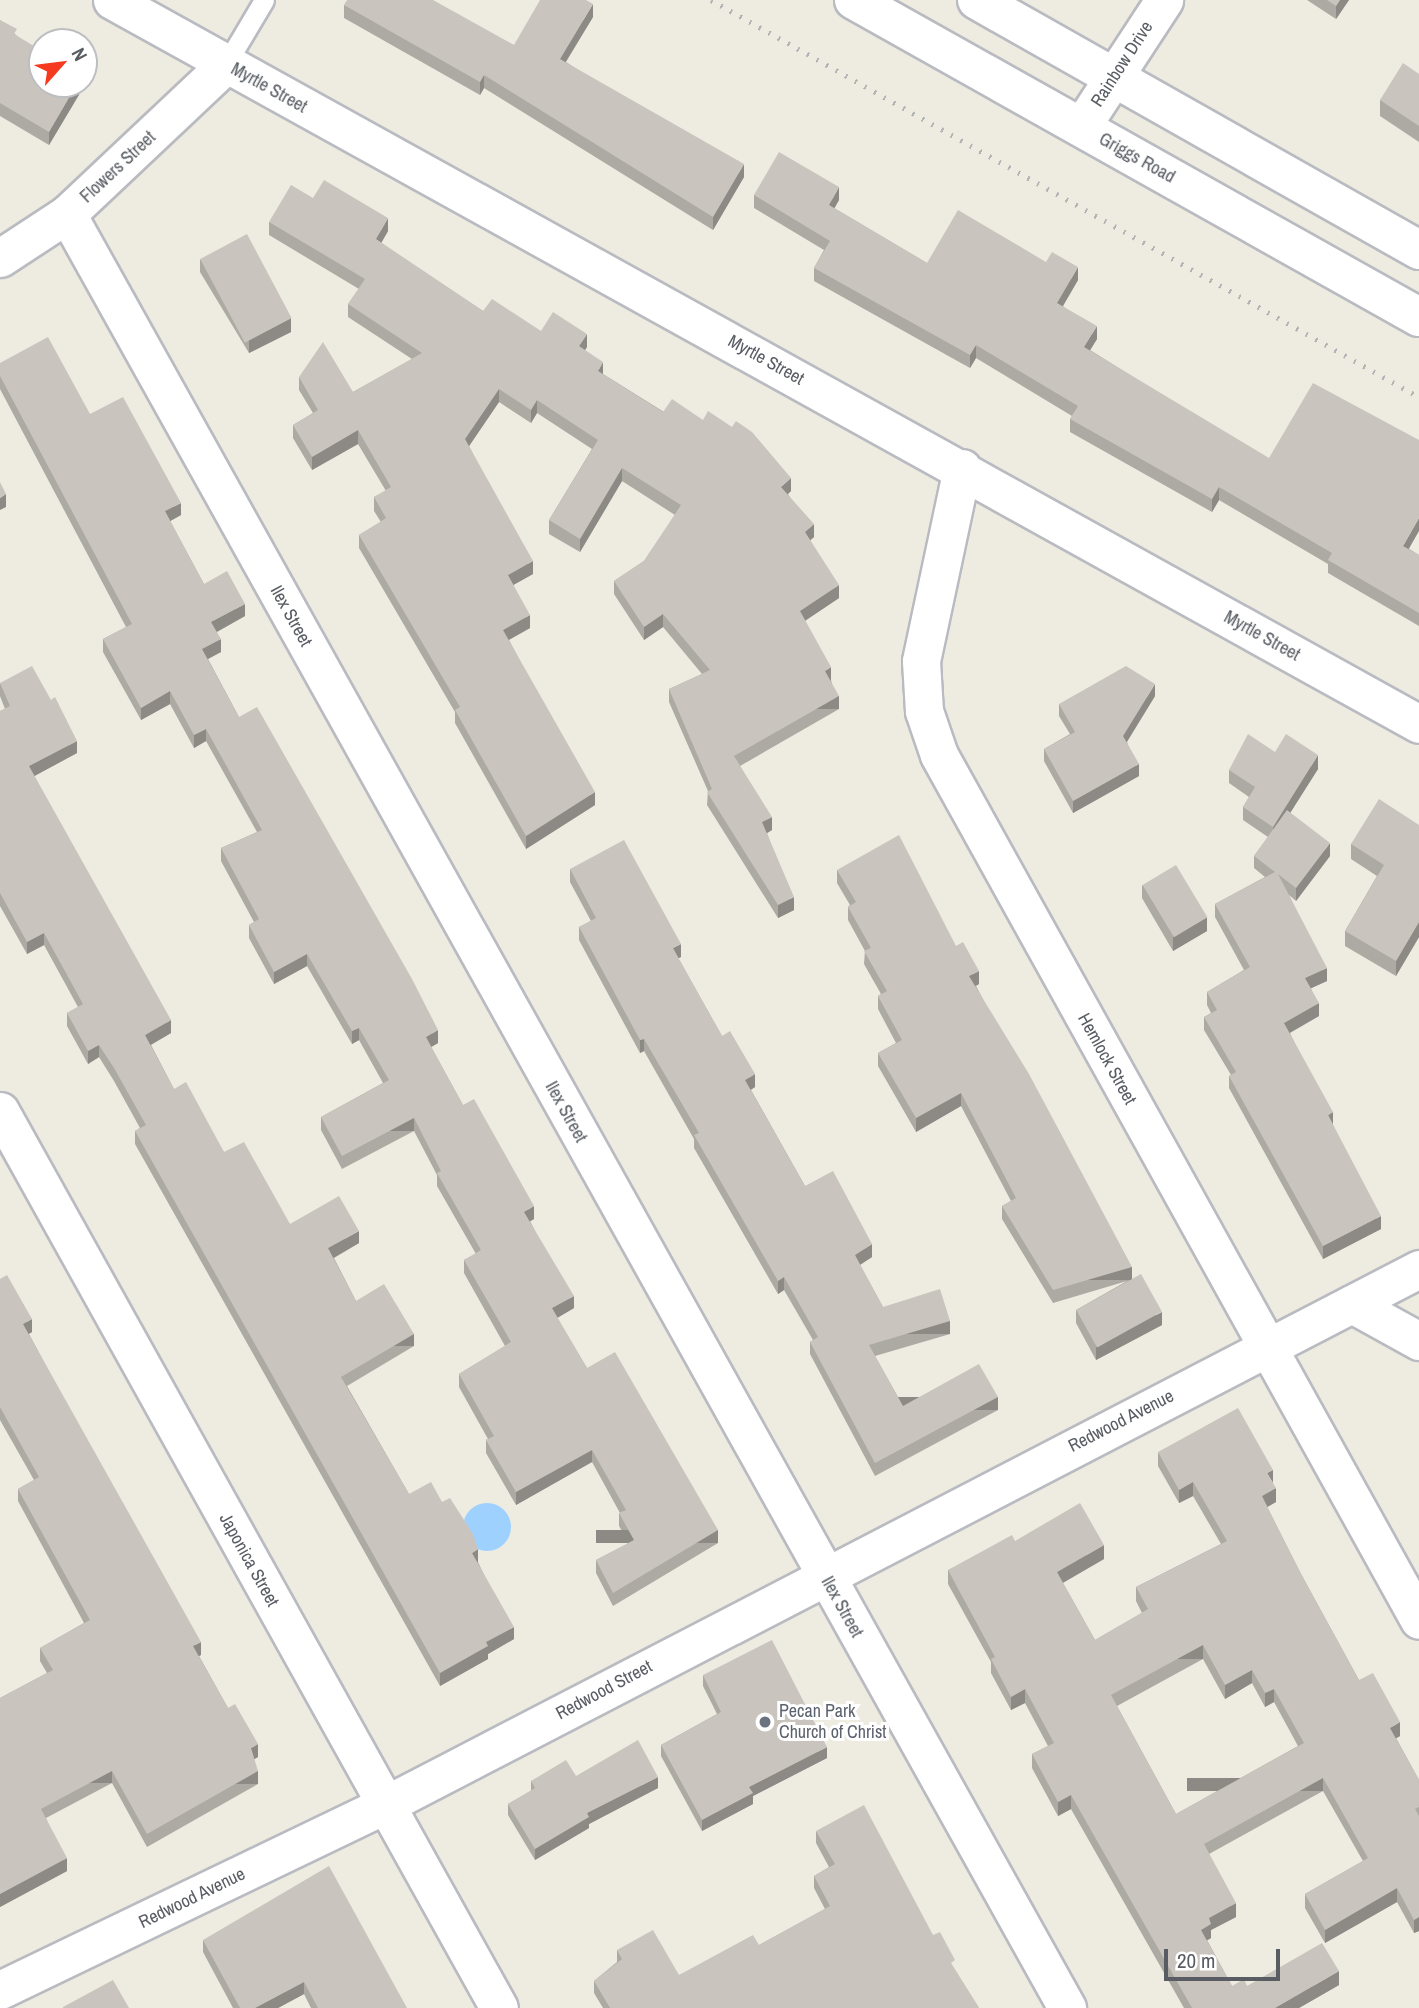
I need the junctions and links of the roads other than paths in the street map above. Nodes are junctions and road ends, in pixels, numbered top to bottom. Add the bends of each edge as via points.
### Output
1 (112, 0) edge
2 (264, 0) edge
3 (854, 0) edge
4 (977, 0) edge
5 (1164, 0) edge
6 (226, 64) junction
7 (1113, 78) junction
8 (1081, 127) junction
9 (67, 214) junction
10 (1419, 250) edge
11 (0, 258) edge
12 (1419, 317) edge
13 (962, 468) junction
14 (1419, 724) edge
15 (0, 1111) edge
16 (1419, 1269) edge
17 (1352, 1304) junction
18 (1419, 1341) edge
19 (1266, 1345) junction
20 (824, 1575) junction
21 (1419, 1620) edge
22 (384, 1805) junction
23 (0, 1990) edge
24 (499, 2008) edge
25 (1067, 2008) edge

1 - 6 street, Myrtle Street
2 - 6 lane
3 - 8 main road, Griggs Road
4 - 7 main road
5 - 7 street, Rainbow Drive
6 - 9 street, Flowers Street
6 - 13 street, Myrtle Street
7 - 8 street, Rainbow Drive
7 - 10 main road
8 - 12 main road, Griggs Road
9 - 11 street, Flowers Street
9 - 20 street, Ilex Street
13 - 14 street, Myrtle Street
13 - 19 street, Hemlock Street via 921,661 923,711 961,796
15 - 22 street, Japonica Street
16 - 17 street, Redwood Avenue
17 - 18 street
17 - 19 street, Redwood Avenue
19 - 20 street, Redwood Avenue
19 - 21 street, Hemlock Street
20 - 22 street, Redwood Street
20 - 25 street, Ilex Street
22 - 23 street, Redwood Avenue
22 - 24 street, Japonica Street

